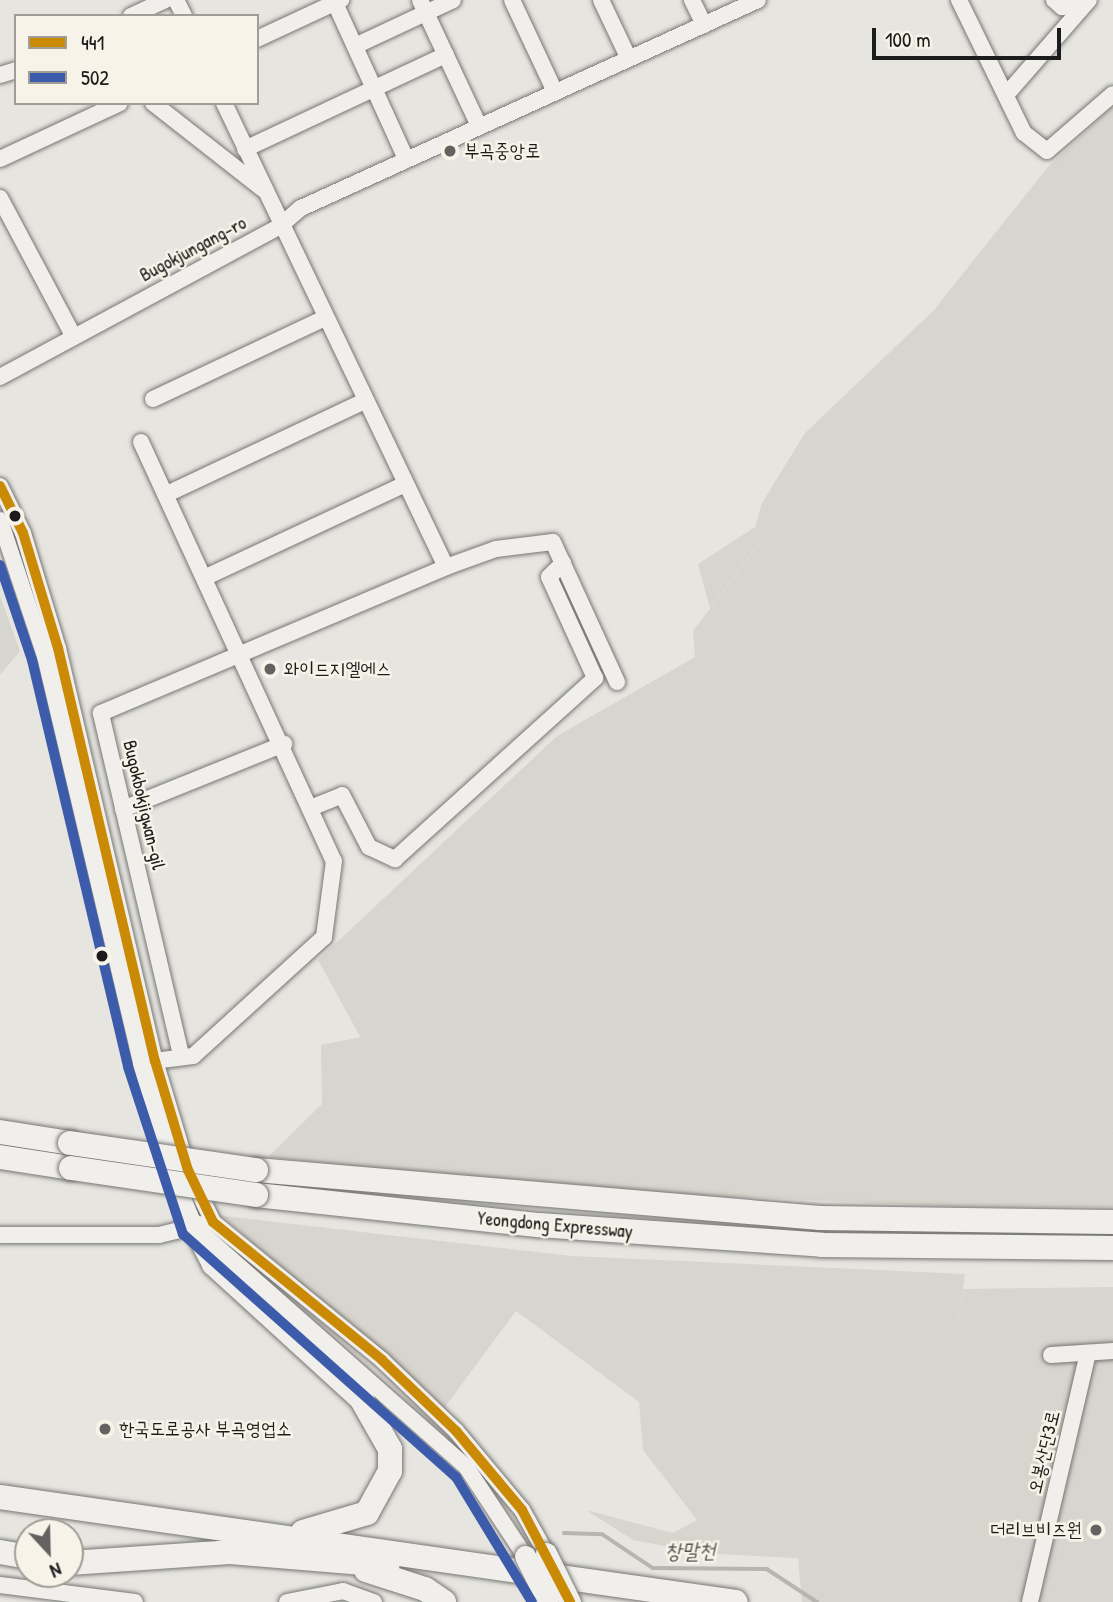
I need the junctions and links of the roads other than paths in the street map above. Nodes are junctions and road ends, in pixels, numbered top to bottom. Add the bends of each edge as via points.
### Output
1 (165, 0) edge
2 (453, 0) edge
3 (512, 0) edge
4 (601, 0) edge
5 (692, 0) edge
6 (758, 0) edge
7 (960, 0) edge
8 (1054, 0) edge
9 (1082, 0) edge
10 (338, 1) edge
11 (423, 6) edge
12 (135, 14) edge
13 (704, 24) junction
14 (259, 38) edge
15 (355, 46) junction
16 (446, 55) junction
17 (629, 59) junction
18 (374, 88) junction
19 (555, 92) junction
20 (1113, 94) edge
21 (1006, 95) junction
22 (116, 105) edge
23 (156, 105) edge
24 (225, 105) edge
25 (479, 126) junction
26 (245, 149) junction
27 (0, 159) edge
28 (406, 159) junction
29 (264, 190) junction
30 (0, 198) edge
31 (280, 226) junction
32 (325, 318) junction
33 (74, 337) junction
34 (0, 377) edge
35 (153, 399) dead end
36 (365, 401) junction
37 (141, 442) dead end
38 (405, 484) junction
39 (0, 486) edge
40 (167, 494) junction
41 (0, 520) edge
42 (563, 563) junction
43 (446, 567) junction
44 (206, 577) junction
45 (242, 653) junction
46 (617, 682) dead end
47 (284, 744) junction
48 (313, 807) junction
49 (123, 809) junction
50 (181, 1055) junction
51 (148, 1062) junction
52 (0, 1132) edge
53 (0, 1157) edge
54 (0, 1167) edge
55 (71, 1168) junction
56 (1113, 1222) edge
57 (204, 1224) junction
58 (0, 1235) edge
59 (1113, 1248) edge
60 (1113, 1351) edge
61 (1088, 1353) junction
62 (1051, 1355) dead end
63 (0, 1497) edge
64 (285, 1535) junction
65 (546, 1553) joint
66 (525, 1556) joint
67 (84, 1562) edge
68 (338, 1562) junction
69 (3, 1585) edge
70 (14, 1602) edge
71 (135, 1602) edge
72 (287, 1602) edge
73 (374, 1602) edge
74 (444, 1602) edge
75 (548, 1602) edge
76 (569, 1602) edge
77 (687, 1602) edge
78 (737, 1602) edge
79 (1030, 1602) edge

1 - 12 street
2 - 11 street
3 - 19 street
4 - 17 street
5 - 13 street
6 - 13 street, Bugokjungang-ro
7 - 21 street
8 - 9 street via 1062,7
9 - 21 street
10 - 14 street
10 - 15 street
11 - 15 street
11 - 16 street
13 - 17 street, Bugokjungang-ro
15 - 18 street
16 - 18 street
16 - 25 street
17 - 19 street, Bugokjungang-ro
18 - 26 street
18 - 28 street
19 - 25 street, Bugokjungang-ro
20 - 21 street via 1047,151 1024,133
22 - 27 street
23 - 29 street
24 - 26 street
25 - 28 street, Bugokjungang-ro
26 - 29 street
28 - 31 street, Bugokjungang-ro via 301,208
29 - 31 street
30 - 33 street
31 - 32 street
31 - 33 street, Bugokjungang-ro
32 - 35 street
32 - 36 street
33 - 34 street, Bugokjungang-ro
36 - 38 street
36 - 40 street
37 - 40 street
38 - 43 street
38 - 44 street
39 - 51 street via 23,533 58,648
40 - 44 street
41 - 51 street via 46,656
42 - 43 street via 553,542 496,549
42 - 46 street
42 - 48 street via 550,577 595,678 395,859 369,847 342,795
43 - 45 street
44 - 45 street
45 - 47 street
45 - 49 street, Bugokbokjigwan-gil via 101,713
47 - 48 street
47 - 49 street
48 - 50 street via 334,861 324,937 193,1056
49 - 50 street, Bugokbokjigwan-gil
50 - 51 street
51 - 57 street via 170,1169
52 - 56 highway, Yeongdong Expressway, bridge via 256,1170 820,1218
53 - 55 highway, Yeongdong Expressway
54 - 55 highway
55 - 59 highway, Yeongdong Expressway, bridge via 256,1195 539,1225 822,1245
57 - 58 street via 159,1235
57 - 64 highway via 214,1264 361,1398 390,1450 390,1471 367,1513
57 - 65 street via 382,1360 456,1431 522,1510
57 - 66 street via 460,1461
60 - 61 street
61 - 62 street
61 - 79 street, 오봉산단3로
63 - 64 highway
64 - 78 highway
65 - 76 main road, bridge
66 - 75 main road, bridge
67 - 68 highway via 230,1552
68 - 74 highway via 425,1588
68 - 77 highway
69 - 70 street
69 - 71 street
72 - 73 street via 343,1591

